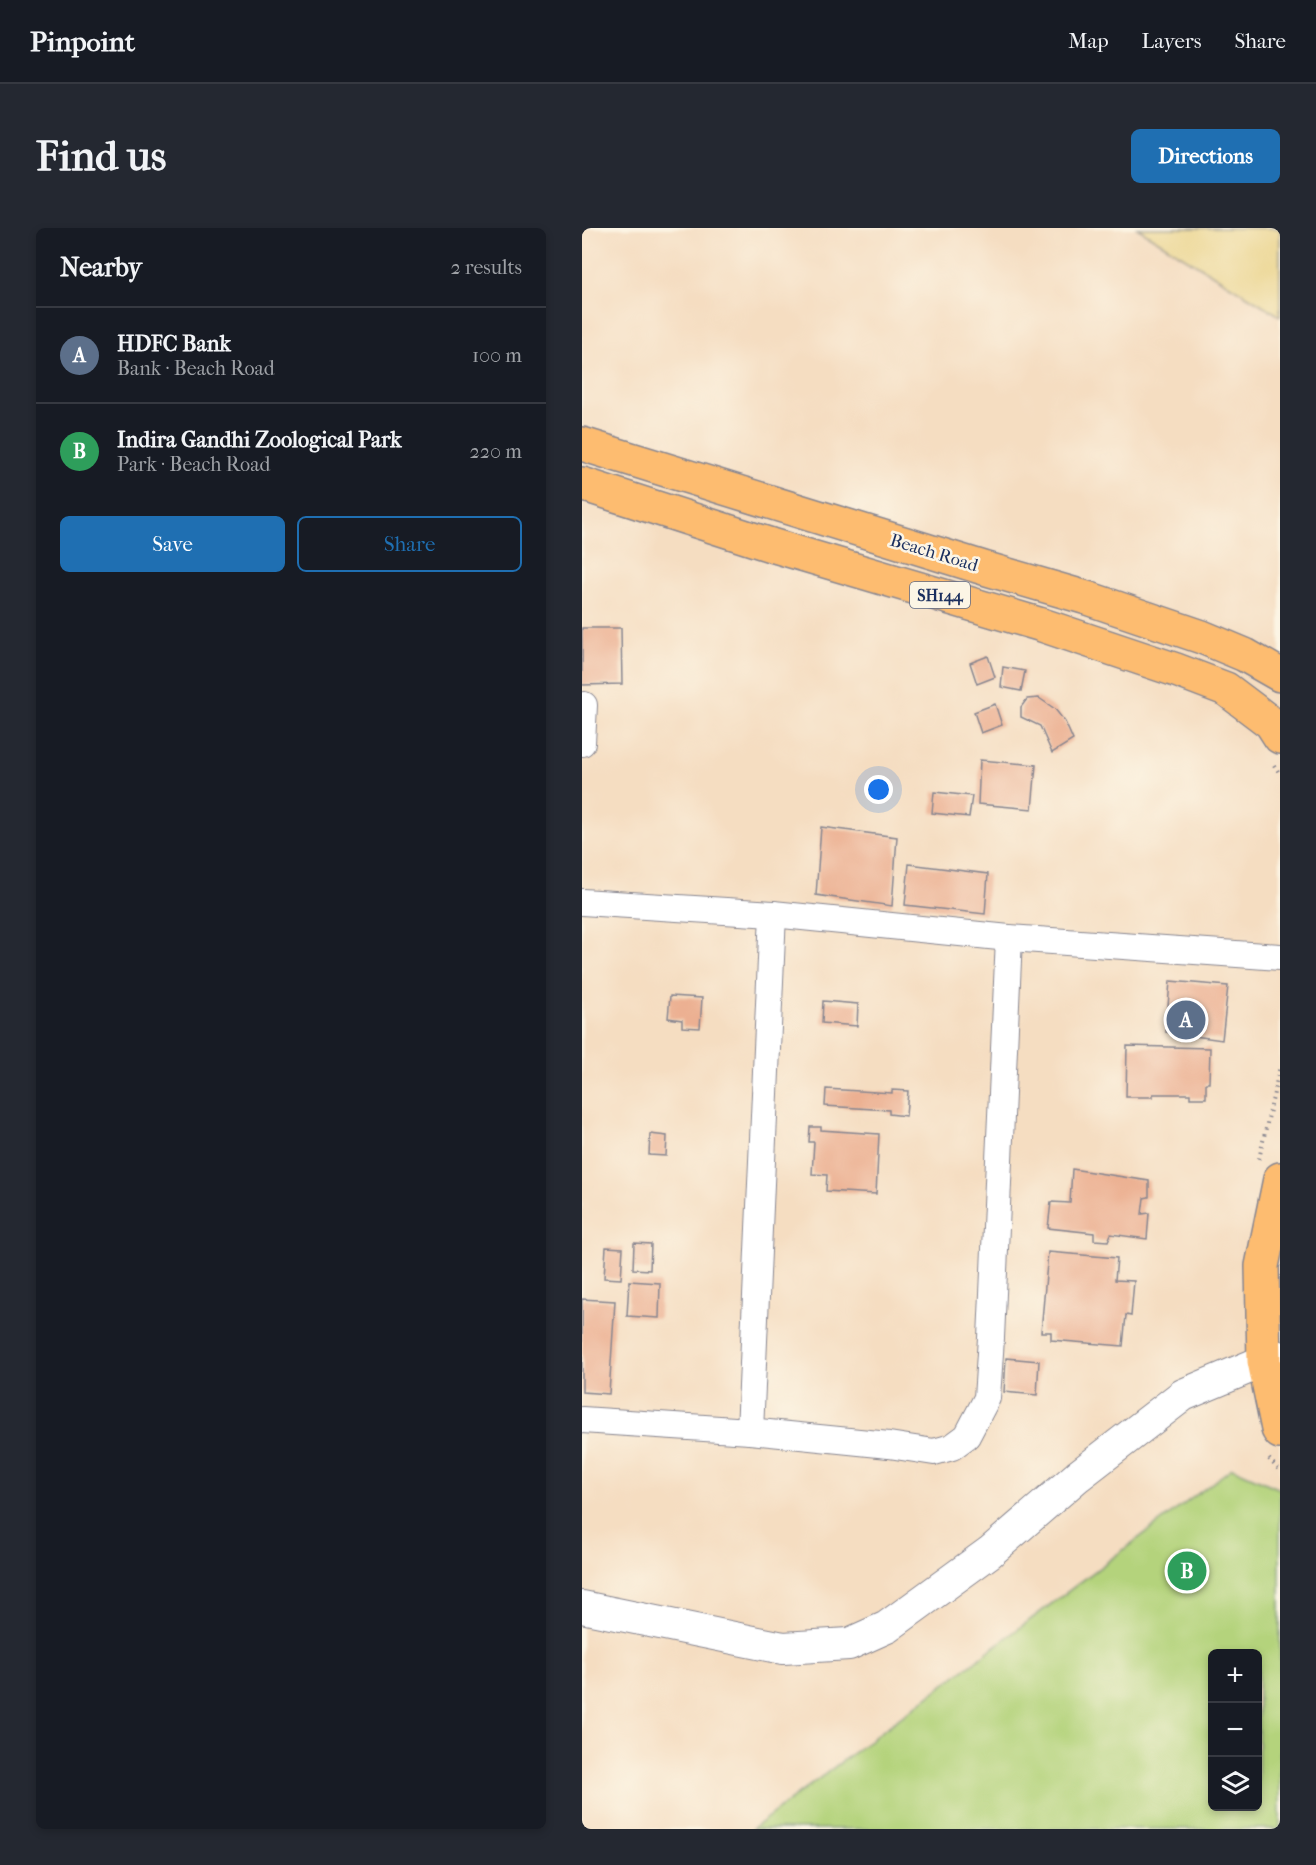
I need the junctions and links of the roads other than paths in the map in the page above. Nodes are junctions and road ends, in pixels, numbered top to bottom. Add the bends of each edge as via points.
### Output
1 (582, 444) edge
2 (582, 484) edge
3 (1280, 675) edge
4 (584, 705) dead end
5 (1280, 737) edge
6 (582, 743) edge
7 (582, 902) edge
8 (773, 914) junction
9 (1010, 938) junction
10 (1280, 957) edge
11 (1280, 1179) edge
12 (1272, 1359) edge
13 (582, 1420) edge
14 (750, 1431) junction
15 (1280, 1432) edge
16 (582, 1607) edge

1 - 3 main road, Beach Road / SH144 via 1087,598 1202,637
2 - 5 main road, SH144 via 1176,670 1226,689 1270,723
4 - 6 street
7 - 8 street
8 - 9 street
8 - 14 street
9 - 10 street
9 - 14 street via 987,1398 967,1436 952,1447 934,1452
11 - 12 main road via 1262,1266
12 - 15 main road
12 - 16 street via 1183,1395 1078,1476 990,1552 887,1627 849,1644 783,1648
13 - 14 street

